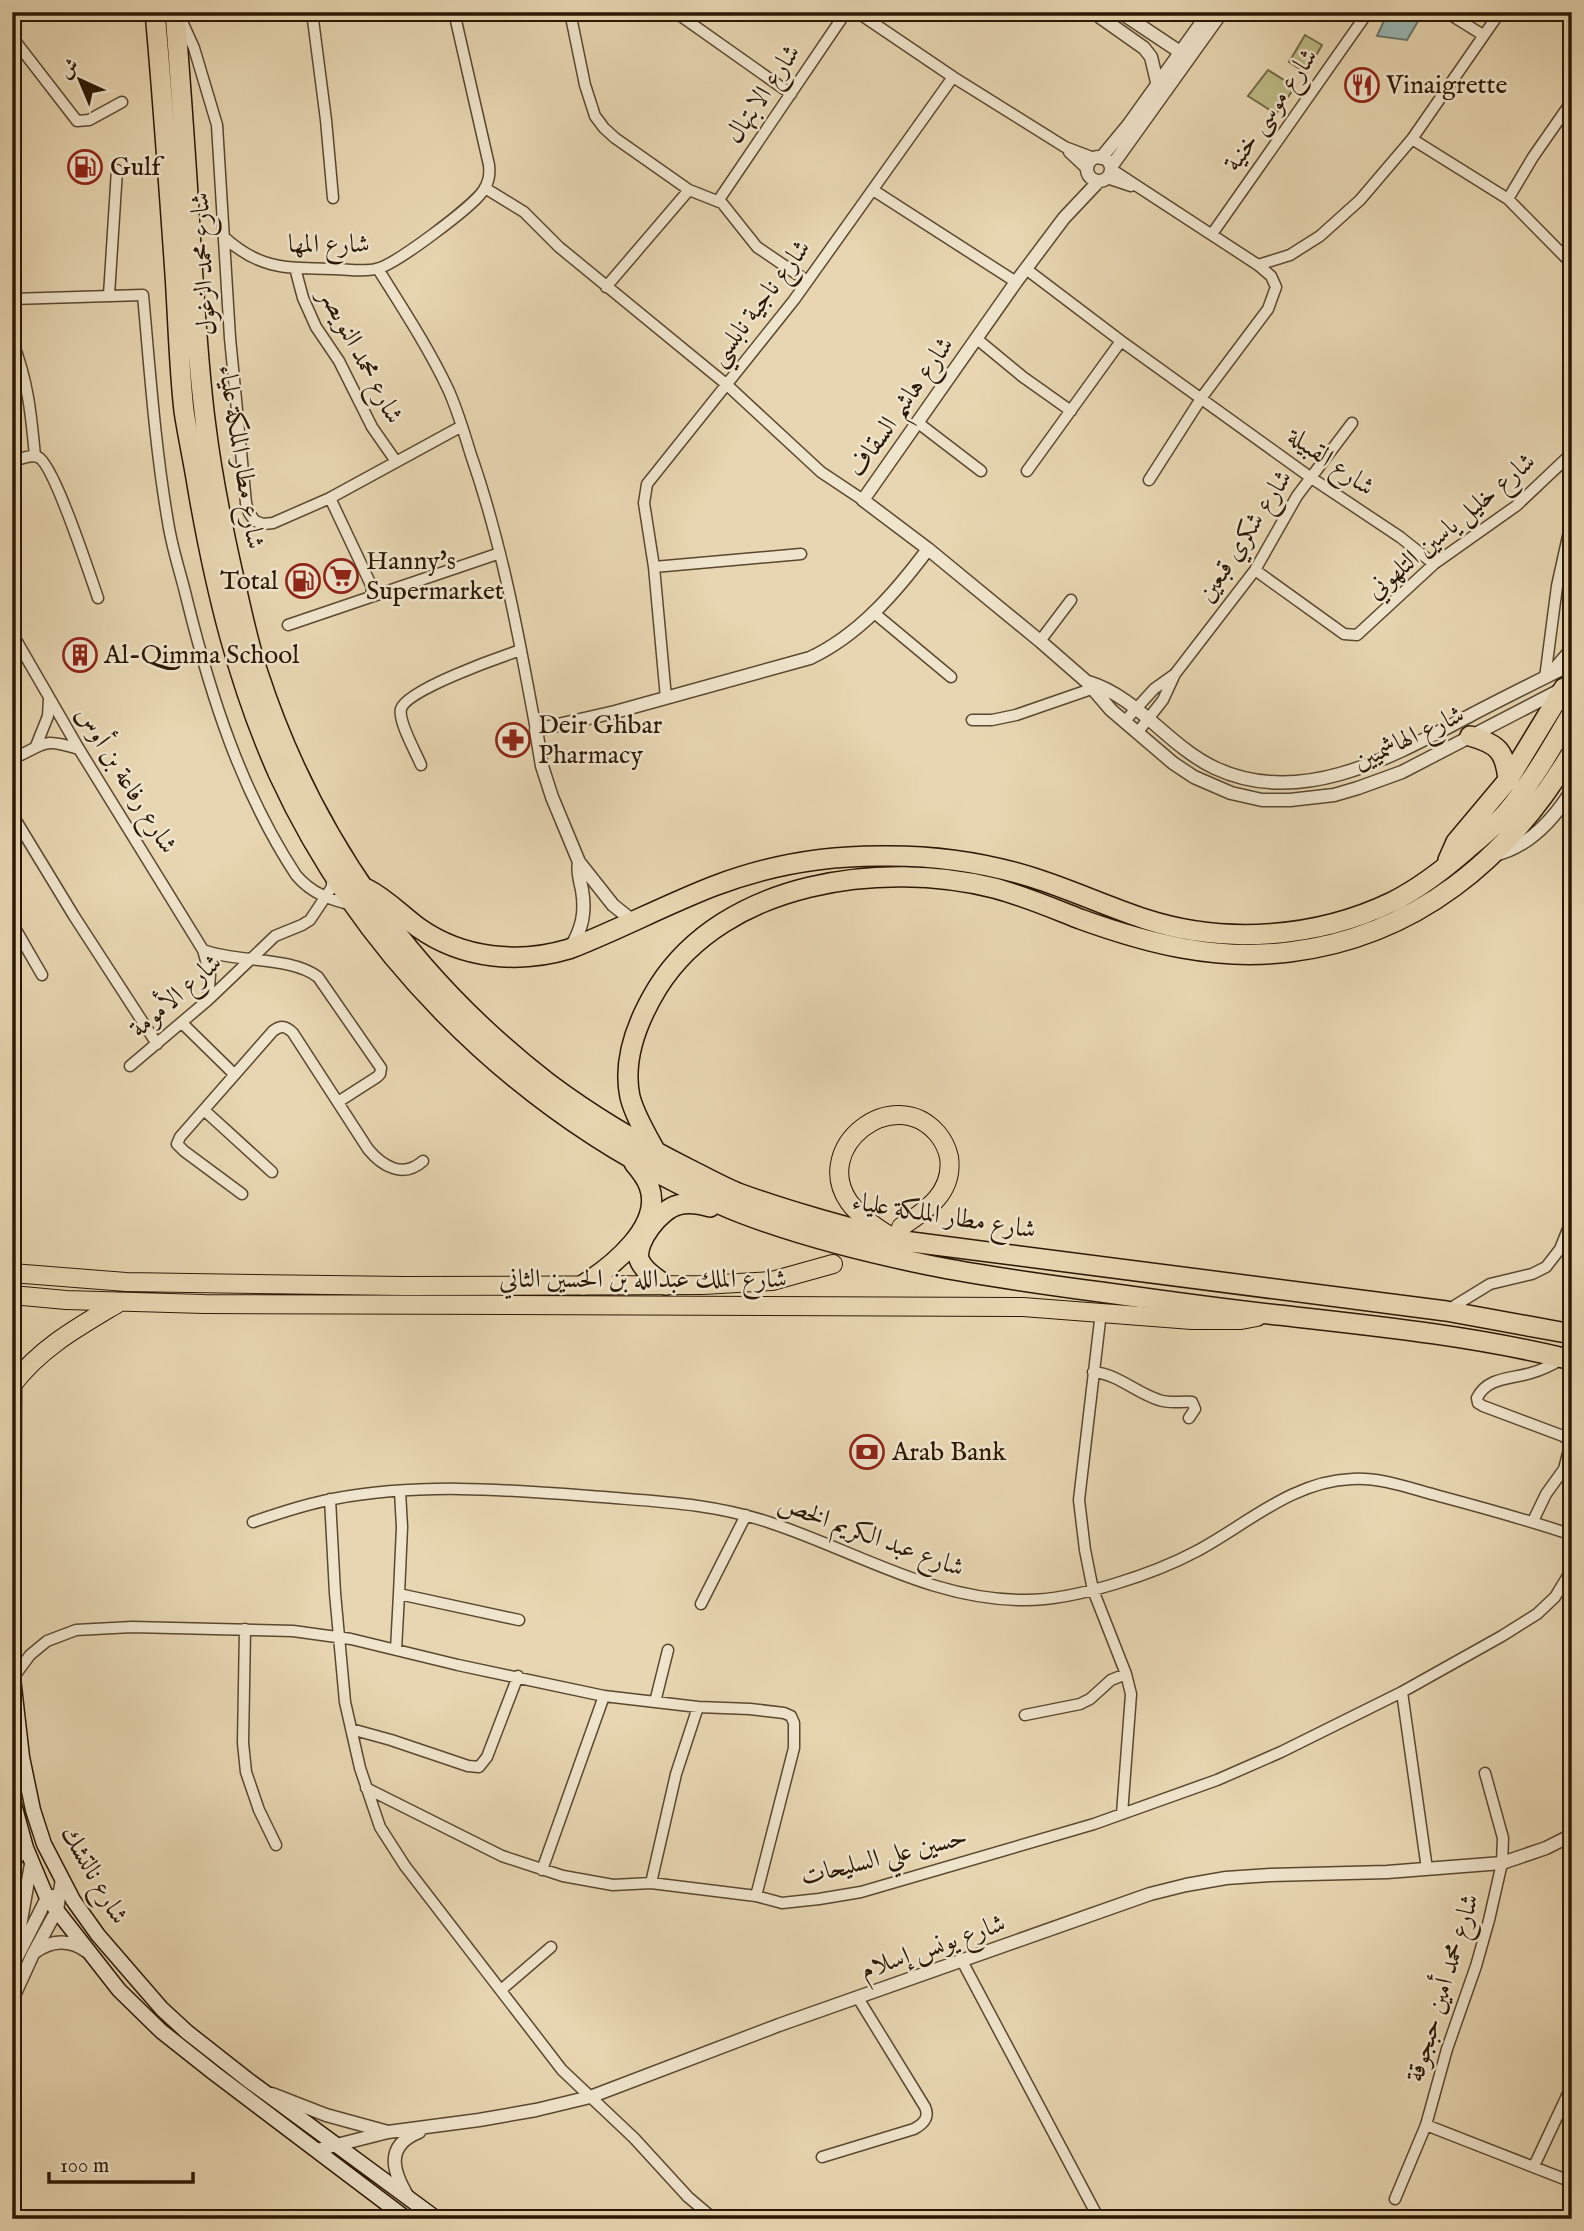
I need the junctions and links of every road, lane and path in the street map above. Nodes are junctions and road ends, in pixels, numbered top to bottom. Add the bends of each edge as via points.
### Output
1 (155, 12) edge
2 (177, 12) edge
3 (312, 12) edge
4 (454, 12) edge
5 (570, 12) edge
6 (676, 12) edge
7 (846, 12) edge
8 (857, 12) edge
9 (1093, 12) edge
10 (1120, 12) edge
11 (1209, 12) edge
12 (1222, 12) edge
13 (1368, 12) edge
14 (1446, 12) edge
15 (1500, 12) edge
16 (1483, 35) junction
17 (12, 37) edge
18 (1180, 52) junction
19 (954, 77) junction
20 (1157, 82) junction
21 (791, 94) junction
22 (122, 102) dead end
23 (1572, 102) edge
24 (1412, 139) junction
25 (1100, 169) junction
26 (117, 170) dead end
27 (485, 188) junction
28 (689, 190) junction
29 (873, 190) junction
30 (333, 198) dead end
31 (1508, 199) junction
32 (718, 201) junction
33 (1212, 234) junction
34 (224, 237) junction
35 (1572, 264) edge
36 (1258, 265) junction
37 (295, 268) junction
38 (378, 269) junction
39 (1026, 269) junction
40 (807, 281) junction
41 (1016, 282) junction
42 (606, 287) junction
43 (109, 296) junction
44 (12, 299) edge
45 (976, 339) junction
46 (12, 340) edge
47 (1121, 341) junction
48 (726, 384) junction
49 (1202, 397) junction
50 (1071, 411) junction
51 (917, 422) junction
52 (1352, 424) dead end
53 (462, 426) junction
54 (1572, 453) edge
55 (35, 456) junction
56 (395, 460) junction
57 (12, 463) edge
58 (981, 471) dead end
59 (1027, 471) dead end
60 (1310, 477) junction
61 (1149, 480) dead end
62 (330, 498) junction
63 (863, 500) junction
64 (1572, 518) edge
65 (928, 549) junction
66 (500, 553) junction
67 (801, 554) dead end
68 (1434, 564) junction
69 (653, 567) junction
70 (1255, 570) junction
71 (371, 597) junction
72 (98, 598) dead end
73 (1070, 600) dead end
74 (873, 612) junction
75 (288, 625) dead end
76 (12, 633) edge
77 (1040, 641) junction
78 (1572, 649) edge
79 (521, 650) junction
80 (1572, 664) edge
81 (1175, 674) junction
82 (951, 677) dead end
83 (1560, 680) edge
84 (1093, 685) junction
85 (50, 696) junction
86 (666, 698) junction
87 (1135, 709) junction
88 (1572, 713) edge
89 (972, 720) dead end
90 (1148, 720) junction
91 (1124, 722) junction
92 (536, 730) junction
93 (1137, 733) junction
94 (1470, 736) junction
95 (36, 746) junction
96 (79, 749) junction
97 (1572, 752) edge
98 (12, 759) edge
99 (421, 765) dead end
100 (1508, 780) junction
101 (1572, 790) edge
102 (12, 814) edge
103 (1493, 855) junction
104 (579, 862) junction
105 (331, 868) junction
106 (1446, 868) junction
107 (363, 886) junction
108 (325, 898) junction
109 (356, 905) junction
110 (633, 921) junction
111 (12, 923) edge
112 (1203, 931) junction
113 (569, 949) junction
114 (203, 950) junction
115 (1192, 951) junction
116 (252, 960) junction
117 (42, 975) dead end
118 (208, 1000) junction
119 (182, 1023) junction
120 (157, 1044) junction
121 (130, 1066) dead end
122 (234, 1074) junction
123 (338, 1102) junction
124 (204, 1110) junction
125 (657, 1153) junction
126 (631, 1159) junction
127 (423, 1161) dead end
128 (272, 1172) dead end
129 (242, 1194) dead end
130 (740, 1213) junction
131 (1572, 1219) edge
132 (898, 1233) junction
133 (833, 1264) dead end
134 (12, 1273) edge
135 (583, 1285) junction
136 (666, 1285) junction
137 (12, 1295) edge
138 (1468, 1297) junction
139 (120, 1302) junction
140 (1446, 1311) junction
141 (1101, 1312) junction
142 (1273, 1314) junction
143 (1478, 1315) junction
144 (1572, 1334) edge
145 (1568, 1359) edge
146 (12, 1361) edge
147 (1536, 1362) junction
148 (1093, 1372) junction
149 (13, 1384) edge
150 (1189, 1418) dead end
151 (400, 1491) junction
152 (330, 1499) junction
153 (746, 1515) junction
154 (1533, 1521) junction
155 (253, 1522) dead end
156 (1572, 1535) edge
157 (1572, 1569) edge
158 (1093, 1590) junction
159 (399, 1594) junction
160 (701, 1604) dead end
161 (519, 1620) dead end
162 (245, 1629) junction
163 (339, 1637) junction
164 (396, 1650) junction
165 (668, 1650) dead end
166 (1126, 1674) junction
167 (518, 1676) junction
168 (13, 1678) edge
169 (1402, 1692) junction
170 (604, 1696) junction
171 (655, 1702) junction
172 (698, 1707) junction
173 (1025, 1715) dead end
174 (351, 1729) junction
175 (1485, 1773) dead end
176 (366, 1788) junction
177 (12, 1797) edge
178 (1122, 1814) junction
179 (1572, 1835) edge
180 (276, 1845) dead end
181 (26, 1848) junction
182 (1502, 1863) junction
183 (31, 1864) junction
184 (12, 1866) edge
185 (1427, 1868) junction
186 (542, 1870) junction
187 (651, 1883) junction
188 (756, 1896) junction
189 (59, 1901) junction
190 (12, 1903) edge
191 (23, 1912) junction
192 (551, 1947) dead end
193 (87, 1951) junction
194 (33, 1954) junction
195 (962, 1961) junction
196 (13, 1966) edge
197 (501, 1990) junction
198 (858, 1998) junction
199 (12, 2000) edge
200 (1572, 2085) edge
201 (261, 2090) junction
202 (590, 2097) junction
203 (1426, 2125) junction
204 (429, 2128) junction
205 (388, 2132) junction
206 (338, 2145) junction
207 (317, 2150) junction
208 (821, 2157) dead end
209 (1534, 2166) junction
210 (1572, 2182) edge
211 (409, 2198) junction
212 (1395, 2199) dead end
213 (407, 2219) edge
214 (437, 2219) edge
215 (714, 2219) edge
216 (1099, 2219) edge

1 - 105 highway, شارع مطار الملكة علياء via 184,408 210,560 234,656 266,744
2 - 34 street, شارع محمد الزغول via 194,48 217,125
2 - 107 highway, شارع مطار الملكة علياء via 205,423 245,629 268,700 308,796
3 - 30 street
4 - 27 street, شارع المها via 487,151 490,176
5 - 28 street via 595,116 615,138
6 - 21 street
7 - 21 street, شارع الابتهال
8 - 19 street
9 - 20 street via 1144,48
10 - 18 street
11 - 18 street, شارع هاشم السقاف
12 - 25 street, شارع هاشم السقاف
13 - 33 street, شارع موسى خنية
14 - 16 street
15 - 16 street
16 - 24 street
17 - 22 street via 77,121 89,120
18 - 20 street, شارع هاشم السقاف
19 - 25 street
19 - 29 street, شارع ناجية نابلسي
20 - 25 street, شارع هاشم السقاف
21 - 32 street, شارع الابتهال
23 - 31 street
24 - 31 street
24 - 36 street via 1360,200 1320,236 1290,255
25 - 33 street via 1140,188
25 - 39 street, شارع هاشم السقاف
26 - 43 street
27 - 38 street, شارع المها via 453,220
27 - 42 street via 512,202
28 - 32 street
28 - 42 street
29 - 40 street, شارع ناجية نابلسي
29 - 41 street
31 - 35 street
32 - 40 street via 757,247
33 - 36 street
34 - 37 street, شارع المها via 266,264
34 - 62 street, شارع محمد الزغول via 247,508 256,521 267,524
36 - 49 street via 1275,281 1273,300
37 - 38 street, شارع المها
37 - 56 street, شارع محمد النويصر via 316,327
38 - 53 street via 425,342
39 - 41 street, شارع هاشم السقاف
39 - 47 street, شارع القبيلة
40 - 48 street, شارع ناجية نابلسي
41 - 45 street, شارع هاشم السقاف
42 - 48 street
43 - 44 street
43 - 108 street via 143,295 168,526 222,723 247,786 291,867 304,885
45 - 50 street
45 - 51 street, شارع هاشم السقاف
46 - 55 street via 29,391
47 - 49 street, شارع القبيلة
47 - 50 street
48 - 63 street via 821,472
48 - 69 street, شارع ناجية نابلسي via 647,484 644,503
49 - 60 street, شارع القبيلة
49 - 61 street
50 - 59 street
51 - 58 street
51 - 63 street, شارع هاشم السقاف
52 - 60 street, شارع شكري قبعين
53 - 56 street, شارع محمد الزغول
53 - 66 street
54 - 68 street, شارع خليل ياسين التلهوني via 1516,506
55 - 57 street
55 - 72 street via 47,466 59,491
56 - 62 street, شارع محمد الزغول
60 - 68 street, شارع القبيلة
60 - 70 street, شارع شكري قبعين
62 - 71 street via 372,587
63 - 65 street, شارع هاشم السقاف
64 - 83 street via 1557,586
65 - 74 street
65 - 77 street, شارع الهاشميين
66 - 71 street
66 - 79 street
67 - 69 street
68 - 70 street, شارع خليل ياسين التلهوني via 1353,636
69 - 86 street, شارع ناجية نابلسي
70 - 81 street, شارع شكري قبعين
71 - 75 street
73 - 77 street
74 - 82 street
74 - 86 street via 839,642 810,658
76 - 85 street, شارع رفاعة بن أوس
77 - 84 street, شارع الهاشميين
78 - 83 street
79 - 92 street
79 - 99 street via 466,670 404,703 402,722
80 - 83 street, شارع الهاشميين
81 - 87 street, شارع شكري قبعين
81 - 90 street, شارع شكري قبعين
83 - 90 street, شارع الهاشميين via 1391,756 1333,775 1287,783 1255,782 1211,767
83 - 94 street, شارع الهاشميين
83 - 100 highway
84 - 87 street, شارع الهاشميين
84 - 89 street via 1016,715
84 - 91 street, شارع الهاشميين
85 - 95 street
85 - 96 street, شارع رفاعة بن أوس
86 - 92 street
87 - 90 street, شارع الهاشميين
87 - 91 street, شارع شكري قبعين
88 - 106 highway via 1508,810
90 - 93 street, شارع شكري قبعين
91 - 93 street, شارع الهاشميين
92 - 104 street via 552,797
93 - 94 street, شارع الهاشميين via 1206,783 1275,801 1358,788 1402,772
94 - 100 highway via 1499,750
95 - 96 street via 55,742
95 - 98 street
96 - 114 street, شارع رفاعة بن أوس
97 - 103 highway via 1528,818
100 - 106 highway via 1456,842
101 - 103 street via 1536,833
102 - 120 street
103 - 115 highway via 1420,910 1350,939 1266,954
104 - 110 street via 613,905
104 - 113 street via 584,917
105 - 108 street via 332,887
105 - 109 highway, شارع مطار الملكة علياء
106 - 112 highway via 1393,902 1320,927 1256,935
107 - 113 highway via 420,928 464,949 516,958
107 - 125 highway, شارع مطار الملكة علياء via 419,962 489,1035 563,1094
108 - 109 street
108 - 116 street, شارع الأمومة via 306,923 275,936
109 - 126 highway, شارع مطار الملكة علياء via 418,984 475,1043 542,1099
110 - 112 highway via 750,874 813,861 878,855 986,865 1147,919
110 - 113 highway
111 - 117 street
112 - 115 highway
114 - 116 street
114 - 118 street, شارع رفاعة بن أوس via 210,975
115 - 125 highway via 1152,943 991,887 955,881 866,878 778,896 729,919 692,947 665,977 640,1022 630,1058 629,1087
116 - 118 street, شارع الأمومة
116 - 123 street via 291,966 318,977 379,1064 377,1077
118 - 119 street, شارع الأمومة
119 - 120 street, شارع الأمومة
119 - 122 street
120 - 121 street, شارع الأمومة
122 - 123 street via 273,1031 285,1027
122 - 124 street
123 - 127 street via 368,1149 386,1166 406,1170
124 - 128 street
124 - 129 street via 177,1146
125 - 132 highway, شارع مطار الملكة علياء via 735,1191 822,1221
126 - 130 highway, شارع مطار الملكة علياء
126 - 135 highway via 650,1188 650,1211 620,1258
130 - 136 highway via 689,1203 661,1214 639,1254 646,1269
130 - 142 highway, شارع مطار الملكة علياء via 848,1247 930,1266
131 - 138 street via 1560,1249 1546,1267 1490,1284
132 - 132 highway via 873,1226 855,1209 839,1171 845,1149 860,1129 900,1115 932,1127 947,1148 950,1169 943,1192
132 - 140 highway, شارع مطار الملكة علياء
133 - 136 highway, شارع الملك عبدالله بن الحسين الثاني via 759,1283
134 - 135 highway, شارع الملك عبدالله بن الحسين الثاني via 164,1283
135 - 136 highway, شارع الملك عبدالله بن الحسين الثاني
137 - 139 highway, شارع الملك عبدالله بن الحسين الثاني
138 - 140 street
138 - 143 street
139 - 141 highway, شارع الملك عبدالله بن الحسين الثاني via 1023,1307
139 - 149 highway via 47,1348
140 - 143 highway, شارع مطار الملكة علياء
141 - 142 highway, شارع الملك عبدالله بن الحسين الثاني via 1192,1320 1241,1320
141 - 148 street
142 - 147 highway, شارع مطار الملكة علياء via 1414,1330
143 - 144 highway, شارع مطار الملكة علياء
145 - 147 highway, شارع مطار الملكة علياء
146 - 149 main road, شارع نالتشك
147 - 154 street via 1490,1382 1477,1398 1483,1406 1571,1442 1564,1469
148 - 150 street via 1160,1401 1192,1402 1195,1409
148 - 158 street via 1079,1495
149 - 168 main road, شارع نالتشك
151 - 152 street, شارع عبد الكريم الخص
151 - 153 street, شارع عبد الكريم الخص via 515,1490 681,1503
151 - 159 street
152 - 155 street, شارع عبد الكريم الخص
152 - 163 street
153 - 158 street, شارع عبد الكريم الخص via 962,1594 1031,1600
153 - 160 street
154 - 156 street, شارع عبد الكريم الخص
154 - 158 street, شارع عبد الكريم الخص via 1368,1479 1336,1480 1281,1500 1195,1552
157 - 169 street, حسين علي السليحات via 1555,1597 1537,1614
158 - 166 street
159 - 161 street
159 - 164 street
162 - 163 street
162 - 168 street via 76,1630 47,1641
162 - 180 street via 246,1772
163 - 164 street
163 - 174 street
164 - 167 street
165 - 171 street
166 - 173 street via 1080,1704
166 - 178 street via 1131,1702
167 - 170 street
167 - 174 street via 487,1758 479,1767
168 - 189 main road, شارع نالتشك via 33,1810 62,1879
169 - 178 street, حسين علي السليحات via 1217,1780
169 - 185 street
170 - 171 street
170 - 186 street
171 - 172 street
172 - 187 street via 676,1774
172 - 188 street via 778,1712 791,1716 794,1723 792,1757
174 - 176 street
175 - 182 street, شارع محمد أمين حبجوقة via 1503,1838
176 - 186 street, حسين علي السليحات via 480,1845
176 - 197 street via 380,1827 405,1866
177 - 181 main road, شارع نالتشك
178 - 188 street, حسين علي السليحات via 861,1892 782,1903
179 - 182 street, شارع يونس إسلام
181 - 183 main road, شارع نالتشك
181 - 184 street
182 - 185 street, شارع يونس إسلام
182 - 203 street, شارع محمد أمين حبجوقة via 1476,1966
183 - 189 main road, شارع نالتشك
183 - 191 street
185 - 195 street, شارع يونس إسلام via 1226,1878 1186,1885
186 - 187 street, حسين علي السليحات via 613,1885
187 - 188 street, حسين علي السليحات
189 - 193 main road, شارع نالتشك
189 - 194 street
189 - 196 street
189 - 201 main road, شارع نالتشك via 98,1935 162,2010
190 - 191 street
191 - 196 street
192 - 197 street
193 - 194 street via 59,1942
193 - 207 main road, شارع نالتشك via 161,2031
194 - 199 street
195 - 198 street, شارع يونس إسلام
195 - 216 street
197 - 202 street via 562,2070
198 - 202 street, شارع يونس إسلام
198 - 208 street via 925,2107 926,2118 914,2129
200 - 209 street
201 - 205 street
201 - 206 main road, شارع نالتشك
202 - 204 street, شارع يونس إسلام
202 - 215 street
203 - 209 street
203 - 212 street, شارع محمد أمين حبجوقة
204 - 205 street, شارع يونس إسلام
204 - 211 street via 405,2139 396,2152 395,2172
205 - 206 street, شارع يونس إسلام
206 - 207 street, شارع يونس إسلام
206 - 211 main road, شارع نالتشك
207 - 213 main road, شارع نالتشك
209 - 210 street
211 - 214 main road, شارع نالتشك

